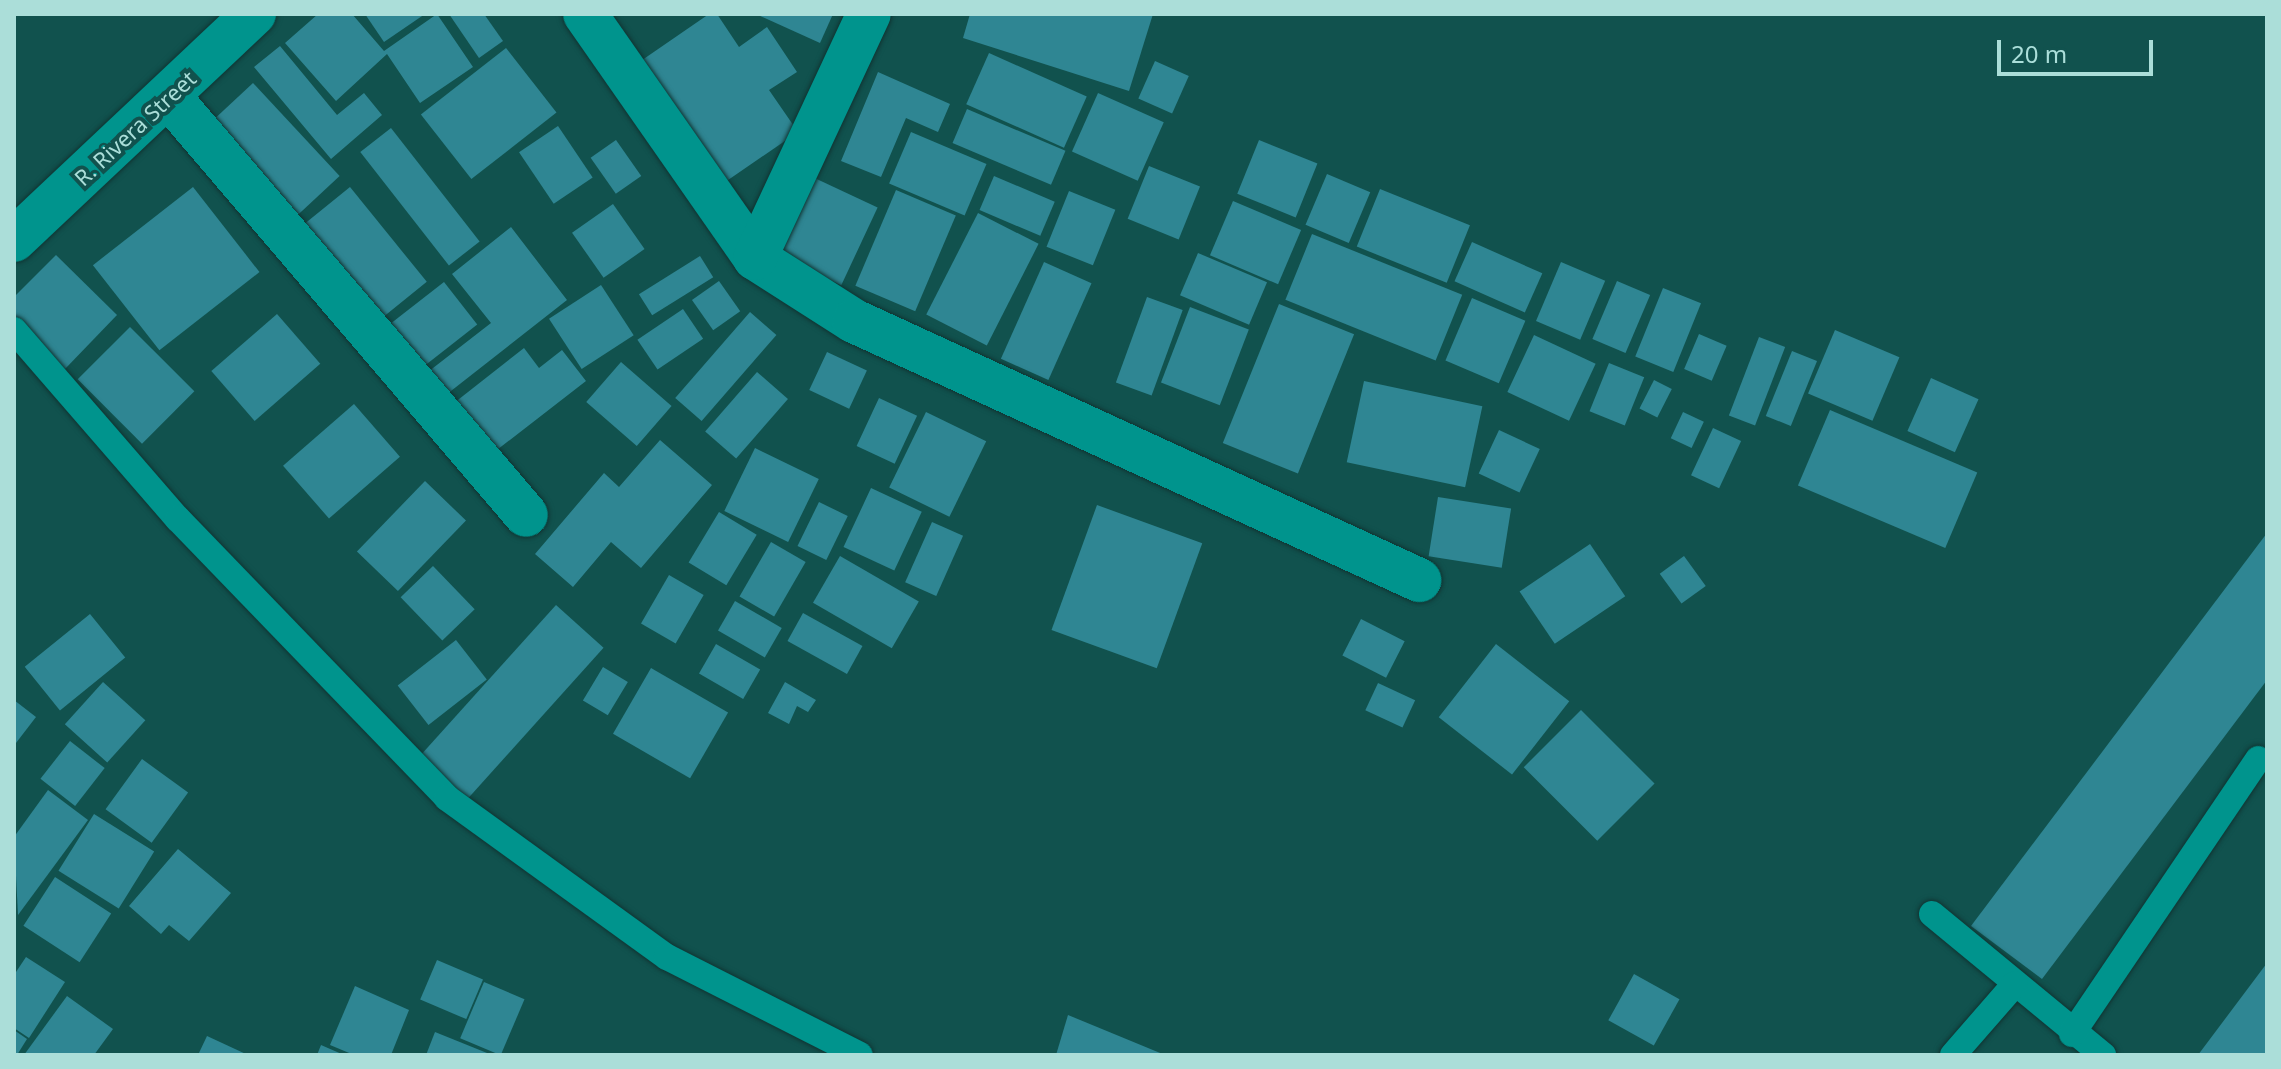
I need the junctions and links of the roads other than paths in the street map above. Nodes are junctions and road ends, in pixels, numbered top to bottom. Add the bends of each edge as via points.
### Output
1 (254, 14) edge
2 (585, 14) edge
3 (869, 14) edge
4 (170, 98) junction
5 (14, 240) edge
6 (755, 258) junction
7 (14, 330) edge
8 (526, 515) dead end
9 (1419, 580) dead end
10 (2258, 759) dead end
11 (1932, 914) dead end
12 (2015, 984) junction
13 (2072, 1034) junction
14 (860, 1055) edge
15 (1953, 1055) edge
16 (2103, 1055) edge

1 - 4 street, R. Rivera Street
2 - 6 street
3 - 6 street
4 - 5 street, R. Rivera Street
4 - 8 street
6 - 9 street via 854,321
7 - 14 lane via 178,519 447,798 667,957
10 - 13 lane
11 - 12 lane
12 - 13 lane
12 - 15 lane
13 - 16 lane

